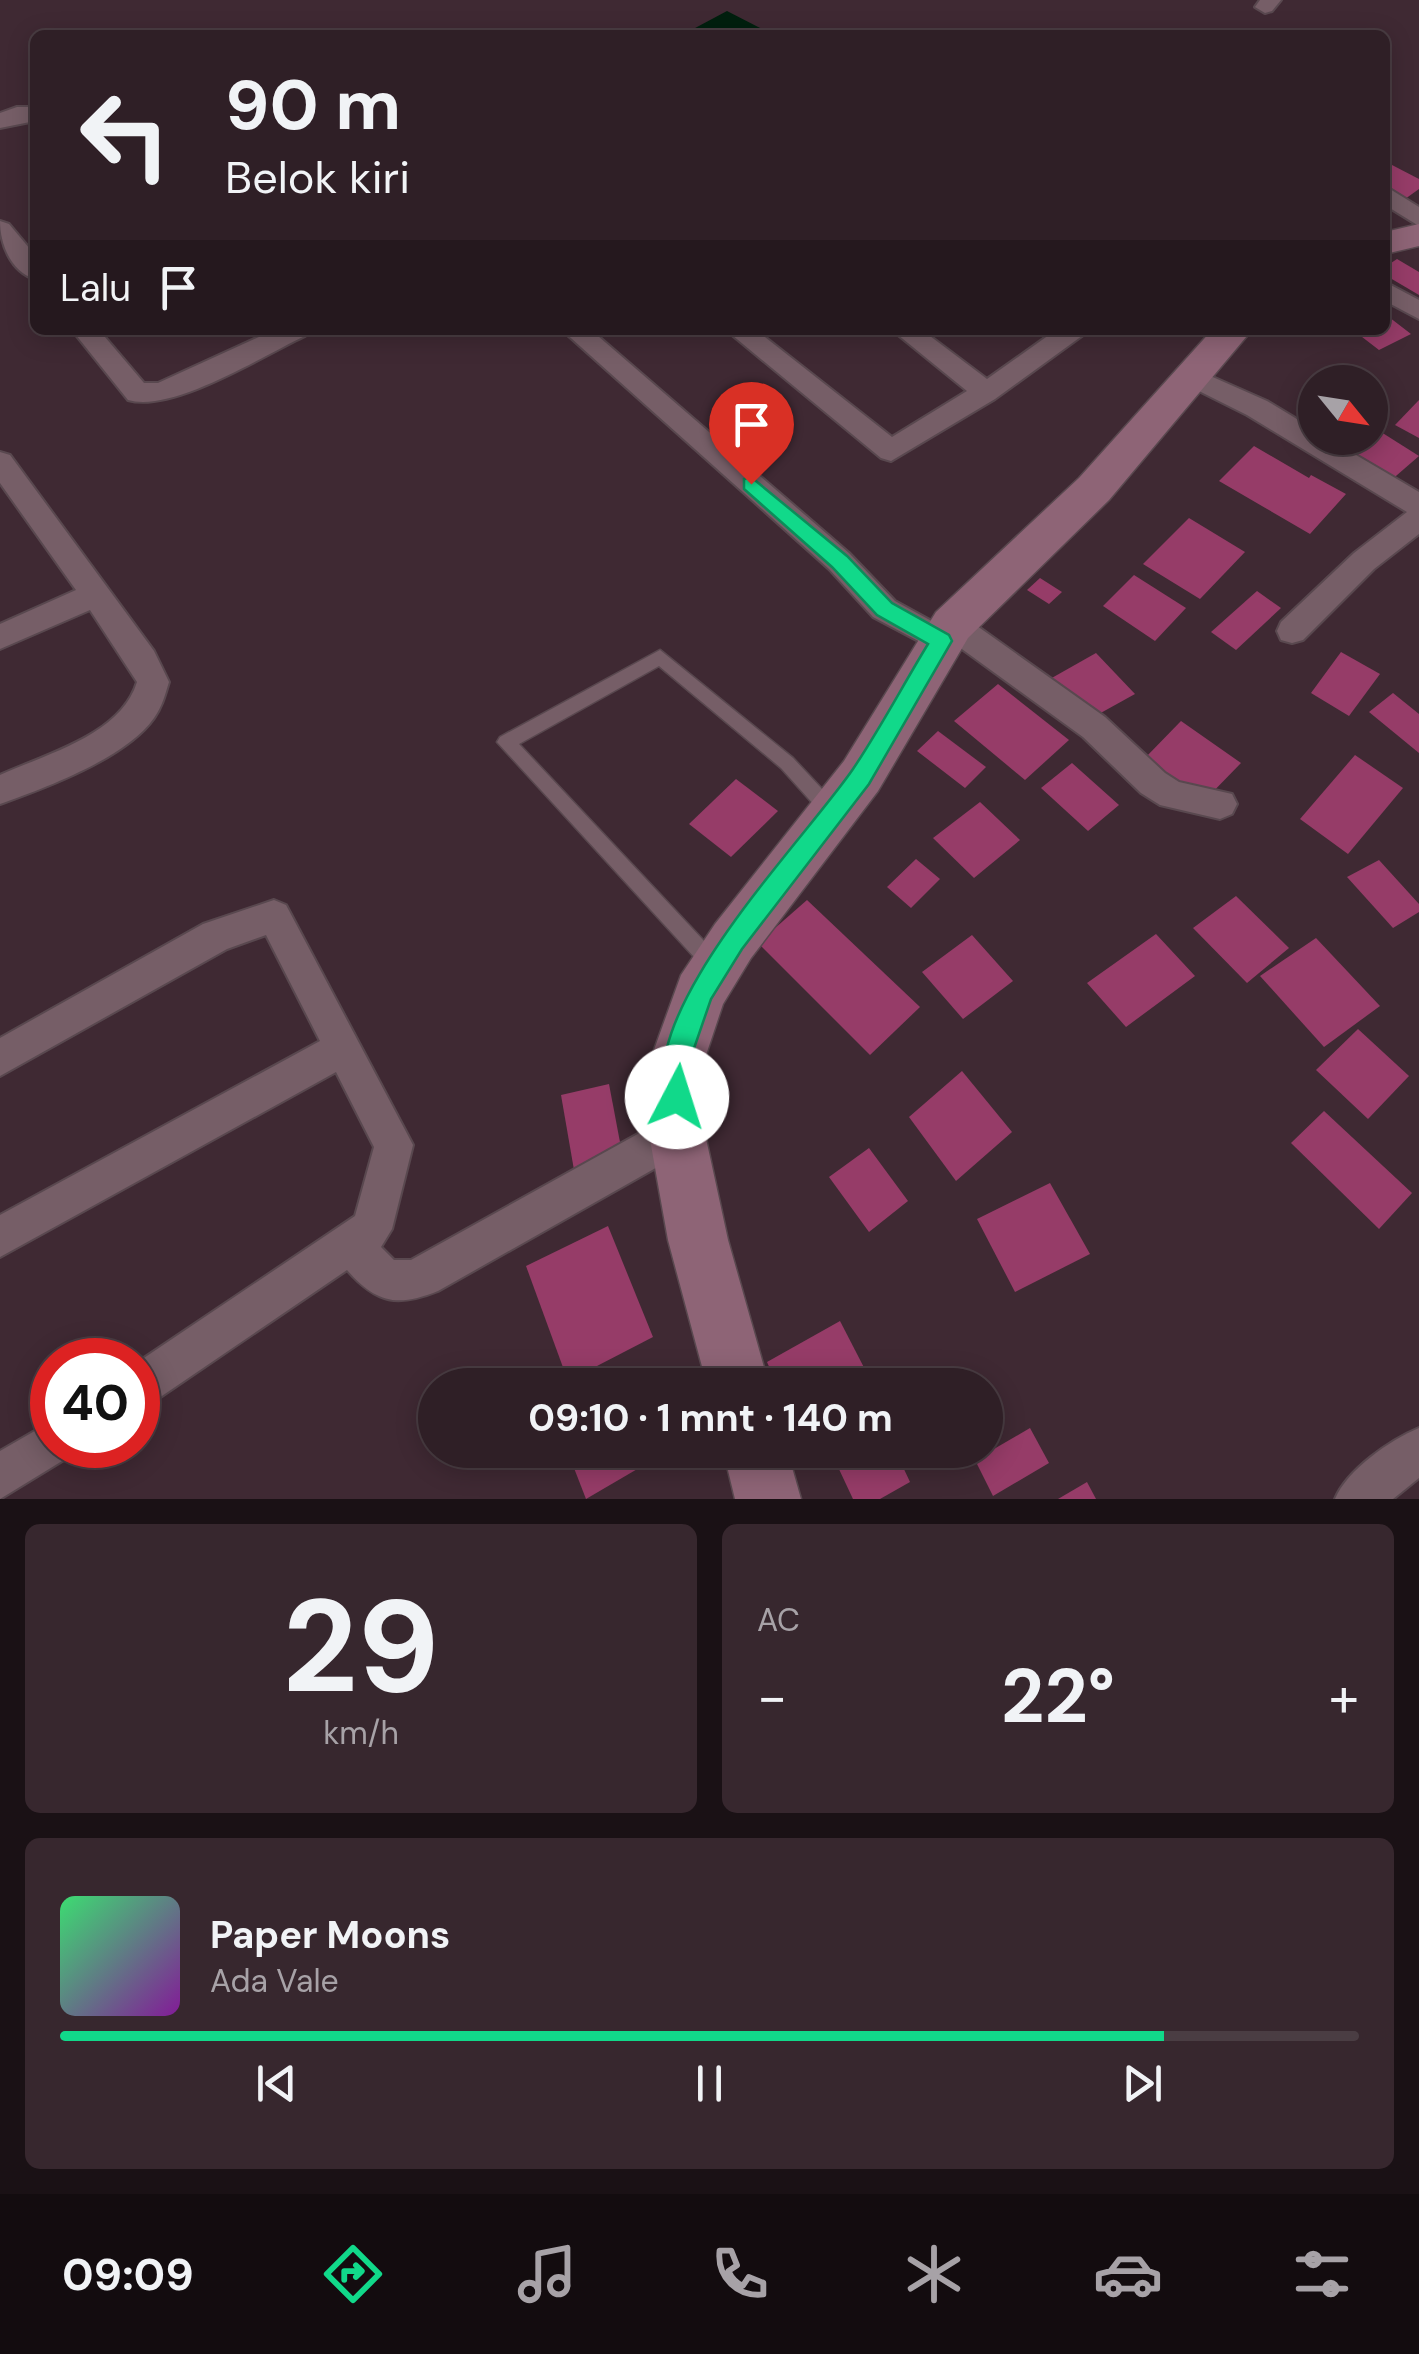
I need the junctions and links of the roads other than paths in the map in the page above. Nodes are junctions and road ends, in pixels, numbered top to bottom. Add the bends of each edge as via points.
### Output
1 (30, 114) edge
2 (0, 121) edge
3 (1390, 197) edge
4 (1419, 219) edge
5 (0, 229) edge
6 (1419, 235) edge
7 (1390, 242) edge
8 (30, 265) edge
9 (1390, 293) edge
10 (1419, 311) edge
11 (89, 335) edge
12 (581, 335) edge
13 (745, 335) edge
14 (912, 335) edge
15 (1070, 335) edge
16 (1228, 335) edge
17 (252, 338) edge
18 (1190, 376) junction
19 (986, 392) junction
20 (4, 473) edge
21 (1419, 506) edge
22 (1419, 518) edge
23 (95, 595) junction
24 (1292, 631) dead end
25 (947, 633) junction
26 (0, 636) edge
27 (0, 790) edge
28 (1220, 804) dead end
29 (834, 814) junction
30 (717, 968) junction
31 (343, 1048) junction
32 (0, 1058) edge
33 (677, 1134) junction
34 (0, 1237) edge
35 (351, 1243) junction
36 (733, 1368) edge
37 (160, 1372) edge
38 (1419, 1450) edge
39 (30, 1457) edge
40 (760, 1468) edge
41 (0, 1477) edge
42 (768, 1499) edge
43 (1357, 1499) edge

1 - 2 street
3 - 4 street
5 - 8 street
6 - 7 street
9 - 10 street
11 - 17 street via 138,393 162,392
12 - 25 street via 839,561 884,609
13 - 19 street via 891,451
14 - 19 street
15 - 19 street
16 - 18 street
18 - 21 street via 1257,408
18 - 25 street via 1094,489
20 - 23 street
22 - 24 street
23 - 26 street
23 - 27 street via 152,682 145,706 102,741
25 - 28 street via 1094,727 1172,795
25 - 29 street
29 - 30 street
29 - 30 lane via 787,763 660,657 506,742
30 - 33 street via 700,993 677,1060
31 - 32 street via 274,916 216,936
31 - 34 street
31 - 35 street via 394,1145 372,1229
33 - 35 street via 418,1281 384,1278
33 - 36 street
35 - 37 street
38 - 43 street
39 - 41 street
40 - 42 street

